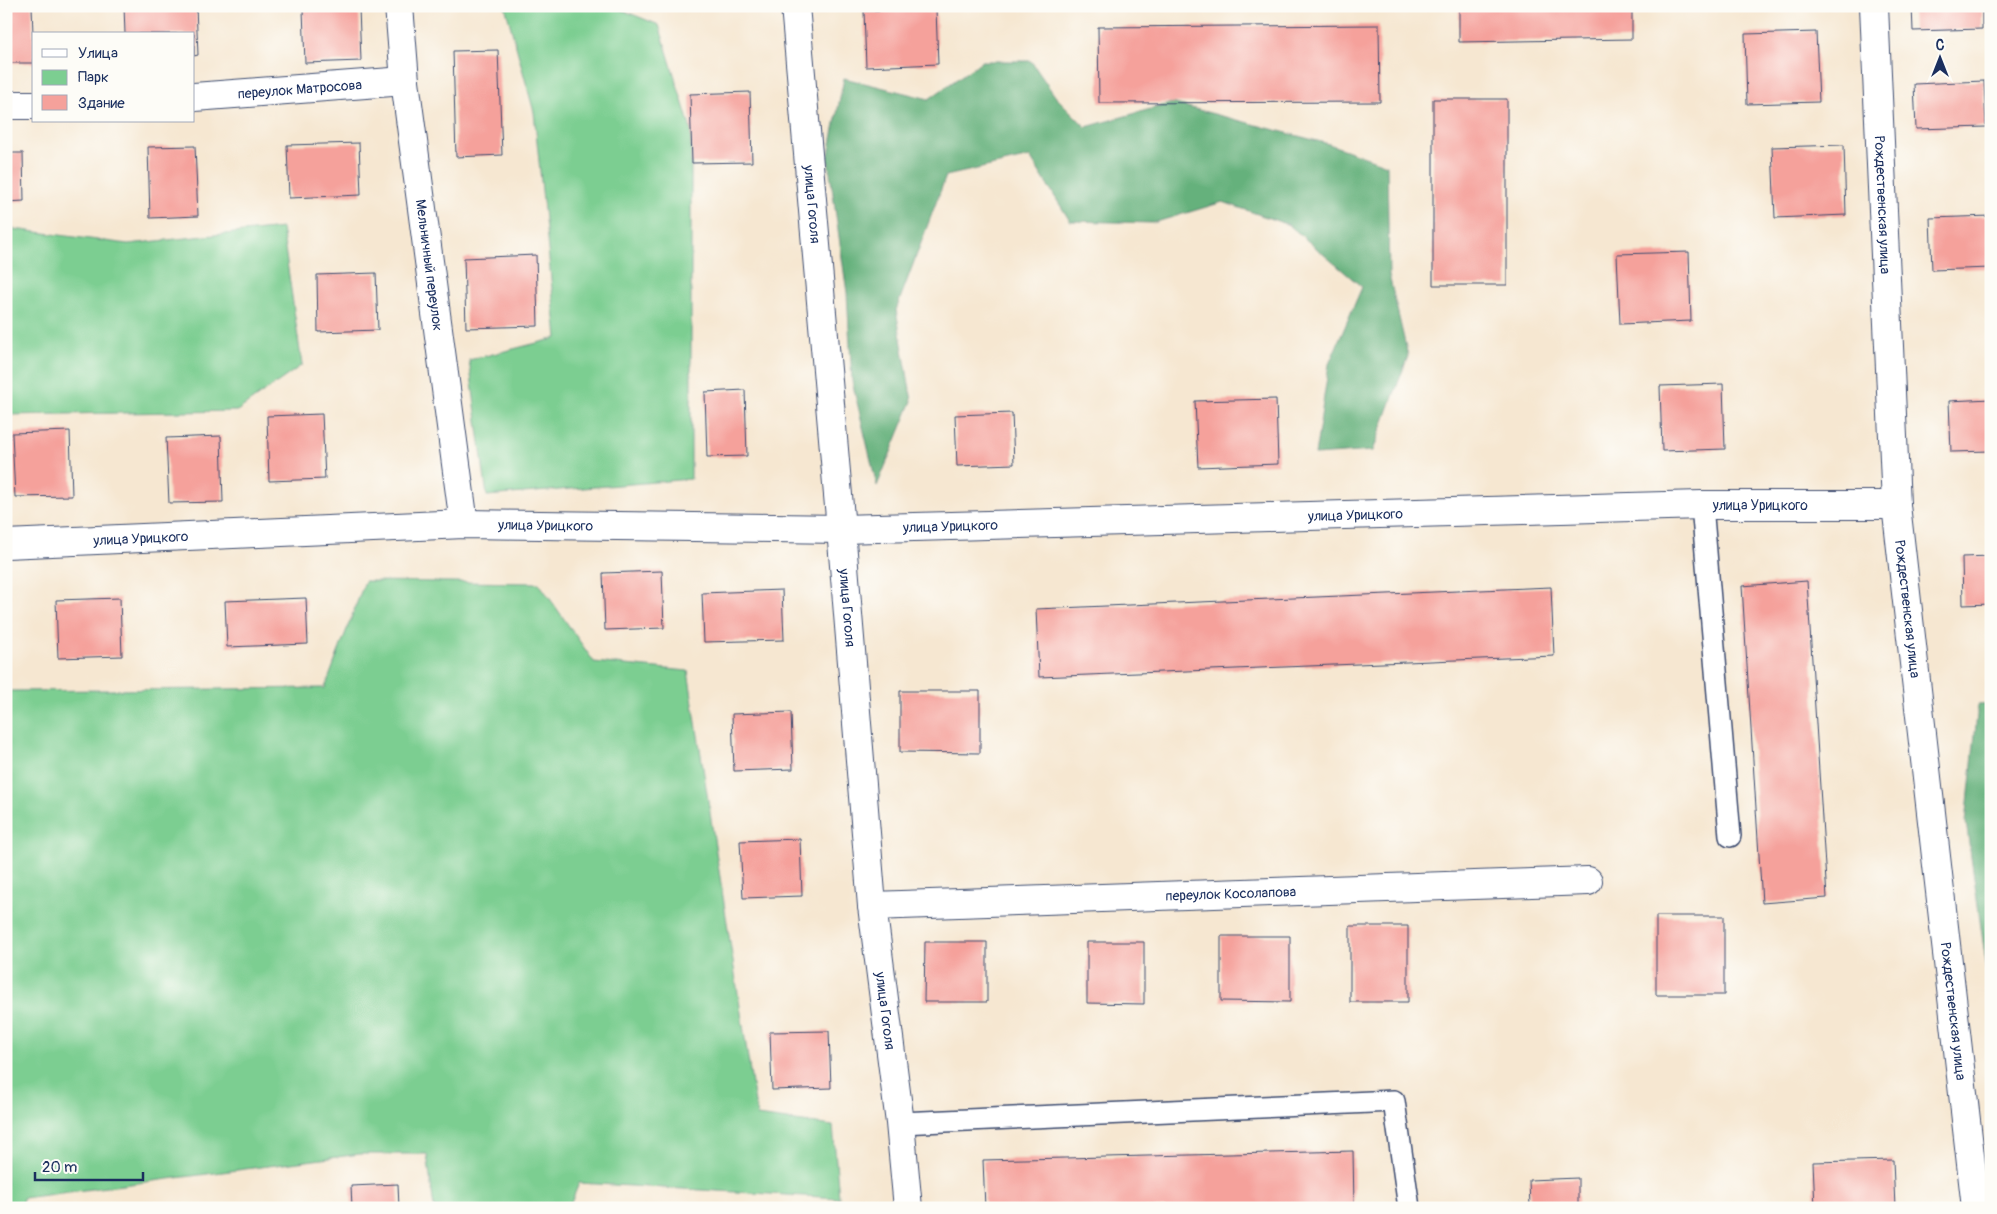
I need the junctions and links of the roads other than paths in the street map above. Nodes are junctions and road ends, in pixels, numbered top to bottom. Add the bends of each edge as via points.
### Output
1 (399, 6) edge
2 (795, 6) edge
3 (1874, 6) edge
4 (405, 81) junction
5 (195, 97) edge
6 (6, 105) edge
7 (32, 105) edge
8 (1702, 505) junction
9 (1896, 505) junction
10 (464, 524) junction
11 (841, 529) junction
12 (6, 544) edge
13 (1730, 836) dead end
14 (1588, 880) dead end
15 (872, 906) junction
16 (900, 1123) junction
17 (908, 1208) edge
18 (1409, 1208) edge
19 (1976, 1208) edge

1 - 4 street, Мельничный переулок
2 - 11 street, улица Гоголя
3 - 9 street, Рождественская улица
4 - 5 street, переулок Матросова
4 - 10 street, Мельничный переулок
6 - 7 street
8 - 9 street, улица Урицкого
8 - 11 street, улица Урицкого
8 - 13 lane
9 - 19 street, Рождественская улица
10 - 11 street, улица Урицкого
10 - 12 street, улица Урицкого
11 - 15 street, улица Гоголя
14 - 15 street, переулок Косолапова
15 - 16 street, улица Гоголя
16 - 17 street, улица Гоголя
16 - 18 lane via 1394,1101

